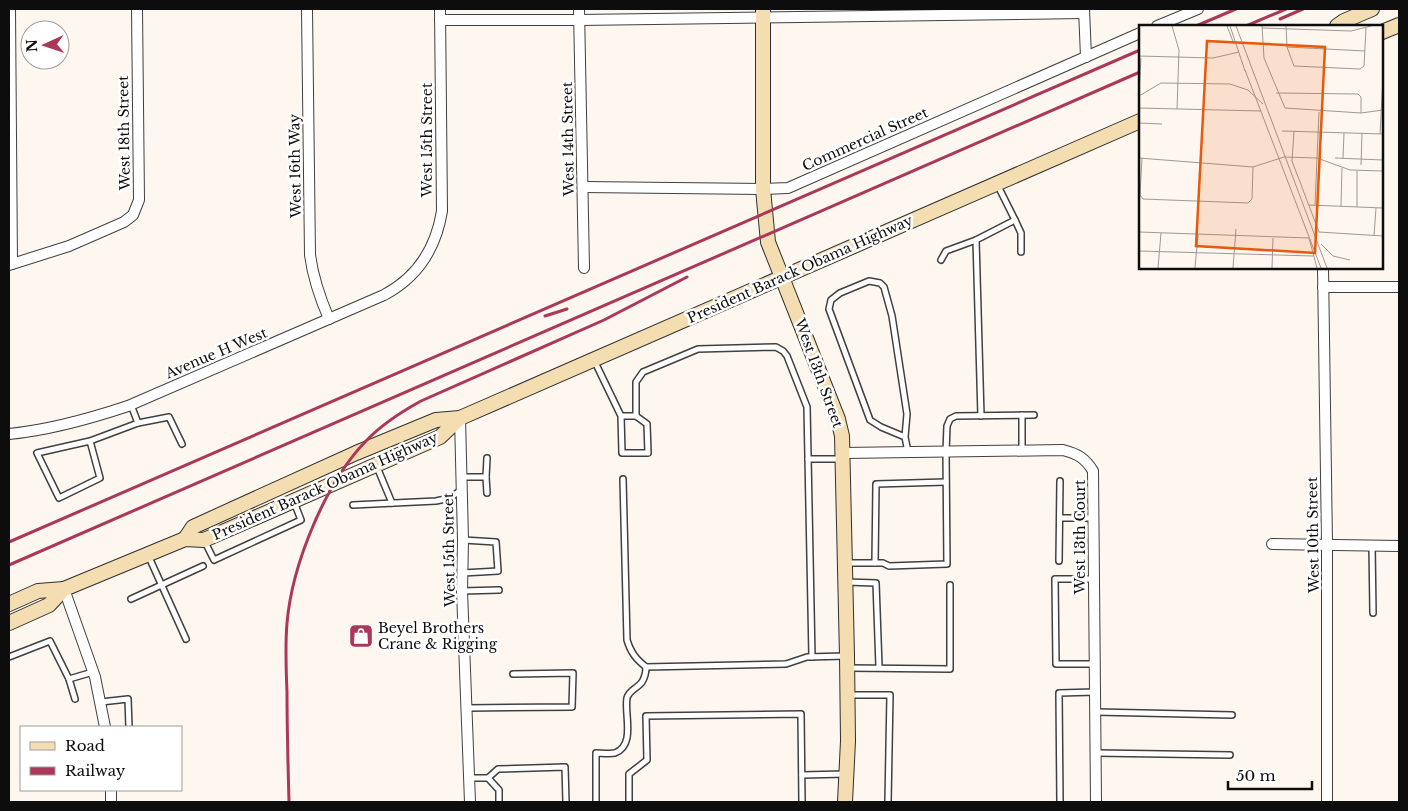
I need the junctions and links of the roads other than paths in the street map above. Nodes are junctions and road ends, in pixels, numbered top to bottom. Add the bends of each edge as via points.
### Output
1 (10, 9) edge
2 (137, 9) edge
3 (308, 9) edge
4 (440, 9) edge
5 (579, 9) edge
6 (1198, 9) edge
7 (1372, 9) edge
8 (1084, 11) edge
9 (763, 13) edge
10 (440, 20) junction
11 (579, 20) junction
12 (1159, 25) edge
13 (1338, 25) edge
14 (1399, 25) edge
15 (1383, 32) edge
16 (1139, 33) edge
17 (1086, 56) junction
18 (1139, 121) edge
19 (997, 183) junction
20 (582, 187) junction
21 (763, 189) junction
22 (1014, 220) junction
23 (976, 240) junction
24 (1021, 252) dead end
25 (941, 260) dead end
26 (10, 264) edge
27 (420, 266) joint
28 (584, 268) dead end
29 (1323, 269) edge
30 (783, 276) junction
31 (1323, 287) junction
32 (1399, 287) edge
33 (329, 319) junction
34 (593, 360) junction
35 (130, 405) junction
36 (1022, 415) junction
37 (1034, 415) dead end
38 (621, 416) junction
39 (636, 416) junction
40 (981, 416) junction
41 (460, 418) junction
42 (138, 423) junction
43 (9, 434) edge
44 (905, 437) junction
45 (90, 441) junction
46 (182, 444) dead end
47 (908, 452) junction
48 (946, 452) junction
49 (1022, 452) junction
50 (843, 456) junction
51 (487, 458) dead end
52 (808, 459) junction
53 (376, 464) junction
54 (462, 477) junction
55 (486, 477) junction
56 (623, 478) dead end
57 (1060, 481) dead end
58 (946, 482) junction
59 (462, 490) junction
60 (487, 494) dead end
61 (293, 500) junction
62 (392, 503) junction
63 (353, 506) dead end
64 (1060, 518) junction
65 (1093, 518) junction
66 (185, 539) junction
67 (204, 540) junction
68 (463, 540) junction
69 (1272, 544) dead end
70 (1327, 544) junction
71 (1372, 545) junction
72 (1399, 546) edge
73 (148, 554) junction
74 (1060, 561) dead end
75 (845, 563) junction
76 (875, 563) junction
77 (203, 566) dead end
78 (463, 573) junction
79 (1094, 579) junction
80 (846, 582) junction
81 (163, 584) junction
82 (950, 585) dead end
83 (64, 589) junction
84 (500, 590) dead end
85 (462, 591) junction
86 (131, 599) dead end
87 (9, 604) edge
88 (1373, 613) dead end
89 (9, 623) edge
90 (186, 639) dead end
91 (9, 657) edge
92 (812, 657) junction
93 (847, 662) junction
94 (1094, 664) junction
95 (646, 666) junction
96 (879, 667) junction
97 (93, 672) junction
98 (513, 674) dead end
99 (69, 679) junction
100 (1095, 692) junction
101 (847, 695) junction
102 (75, 699) dead end
103 (101, 702) junction
104 (468, 708) junction
105 (1095, 712) junction
106 (1232, 715) dead end
107 (106, 726) edge
108 (129, 726) edge
109 (1096, 753) junction
110 (1230, 755) dead end
111 (802, 774) junction
112 (846, 774) junction
113 (469, 778) junction
114 (488, 778) junction
115 (470, 802) edge
116 (499, 802) edge
117 (566, 802) edge
118 (596, 802) edge
119 (629, 802) edge
120 (802, 802) edge
121 (845, 802) edge
122 (888, 802) edge
123 (1060, 802) edge
124 (1096, 802) edge
125 (1327, 802) edge

1 - 26 street
2 - 26 street, West 18th Street via 139,200 134,215 69,246
3 - 33 street, West 16th Way via 310,255 316,288
4 - 10 street, West 15th Street
5 - 11 street, West 14th Street
6 - 12 street
7 - 13 main road
8 - 9 street
8 - 17 street
9 - 11 street
9 - 21 main road, West 13th Street
10 - 11 street
10 - 27 street, West 15th Street via 442,211 434,243
11 - 20 street, West 14th Street
14 - 15 main road
16 - 17 street, Commercial Street
17 - 21 street, Commercial Street via 788,188
18 - 19 main road, President Barack Obama Highway
19 - 22 lane
19 - 30 main road, President Barack Obama Highway
20 - 21 street, Commercial Street
20 - 28 street, West 14th Street
21 - 30 main road, West 13th Street via 768,242
22 - 23 lane
22 - 24 lane via 1021,233
23 - 25 lane via 946,251
23 - 40 lane
27 - 33 street, Avenue H West via 392,291
29 - 31 street, West 10th Street
30 - 34 main road, President Barack Obama Highway
30 - 50 main road, West 13th Street via 838,420
31 - 32 street
31 - 70 street, West 10th Street
33 - 35 street, Avenue H West
34 - 38 lane
34 - 41 main road, President Barack Obama Highway
35 - 42 lane
35 - 43 street, Avenue H West via 60,426
36 - 37 lane
36 - 40 lane
36 - 49 lane
38 - 39 lane
38 - 39 lane via 622,453 648,453 647,424
39 - 52 lane via 636,382 643,372 698,349 776,347 787,356 807,407
40 - 48 lane via 950,419 946,426
41 - 53 main road, President Barack Obama Highway via 440,437
41 - 54 street, West 15th Street
41 - 66 main road, President Barack Obama Highway via 436,420 356,454 193,527
42 - 45 lane
42 - 46 lane via 169,417
44 - 44 lane via 870,420 829,309 831,300 840,293 869,281 880,282 884,287 892,316 907,414
44 - 47 lane
45 - 45 lane via 37,453 59,498 100,478
47 - 48 street, West 13th Court
47 - 50 street, West 13th Court
48 - 49 street, West 13th Court
48 - 58 lane
49 - 65 street, West 13th Court via 1063,450 1084,458 1093,470
50 - 52 lane
50 - 75 main road, West 13th Street
51 - 55 lane
52 - 92 lane
53 - 61 main road, President Barack Obama Highway
53 - 62 lane
54 - 55 lane
54 - 59 street, West 15th Street
55 - 60 lane
56 - 95 lane via 627,640 634,656
57 - 64 lane
58 - 76 lane via 876,484
58 - 76 lane via 947,564 889,566
59 - 62 lane via 443,500
59 - 68 street, West 15th Street
61 - 67 main road, President Barack Obama Highway
61 - 67 lane via 301,520 214,560
62 - 63 lane
64 - 65 lane
64 - 74 lane
65 - 79 street, West 13th Court
66 - 67 main road, President Barack Obama Highway
66 - 73 main road, President Barack Obama Highway
68 - 78 street, West 15th Street
68 - 78 lane via 496,542 498,572
69 - 70 street
70 - 71 street
70 - 125 street, West 10th Street
71 - 72 street
71 - 88 lane
73 - 81 lane
73 - 83 main road, President Barack Obama Highway
75 - 76 lane
75 - 80 main road, West 13th Street
77 - 81 lane
78 - 85 street, West 15th Street
79 - 94 street, West 13th Court
79 - 94 lane via 1055,579 1056,664
80 - 93 main road, West 13th Street
80 - 96 lane via 876,583
81 - 86 lane
81 - 90 lane
82 - 96 lane via 950,669
83 - 87 main road, President Barack Obama Highway via 38,591
83 - 89 main road, President Barack Obama Highway via 49,605
83 - 97 street
84 - 85 lane
85 - 104 street, West 15th Street
91 - 99 lane via 50,641
92 - 93 lane
92 - 95 lane via 786,664
93 - 96 lane
93 - 101 main road, West 13th Street
94 - 100 street, West 13th Court
95 - 118 lane via 642,682 627,698 628,734 625,742 615,753 596,753
97 - 99 lane
97 - 103 street
98 - 104 lane via 573,673 572,707
99 - 102 lane
100 - 105 street, West 13th Court
100 - 123 lane via 1059,694
101 - 112 main road, West 13th Street
101 - 122 lane via 890,695
103 - 107 street
103 - 108 lane via 128,699
104 - 113 street, West 15th Street
105 - 106 lane
105 - 109 street, West 13th Court
109 - 110 lane
109 - 124 street, West 13th Court
111 - 112 lane
111 - 119 lane via 800,714 646,716 647,760 629,774
111 - 120 lane
112 - 121 main road, West 13th Street
113 - 114 lane
113 - 115 street, West 15th Street
114 - 116 lane via 499,790
114 - 117 lane via 498,769 565,768

